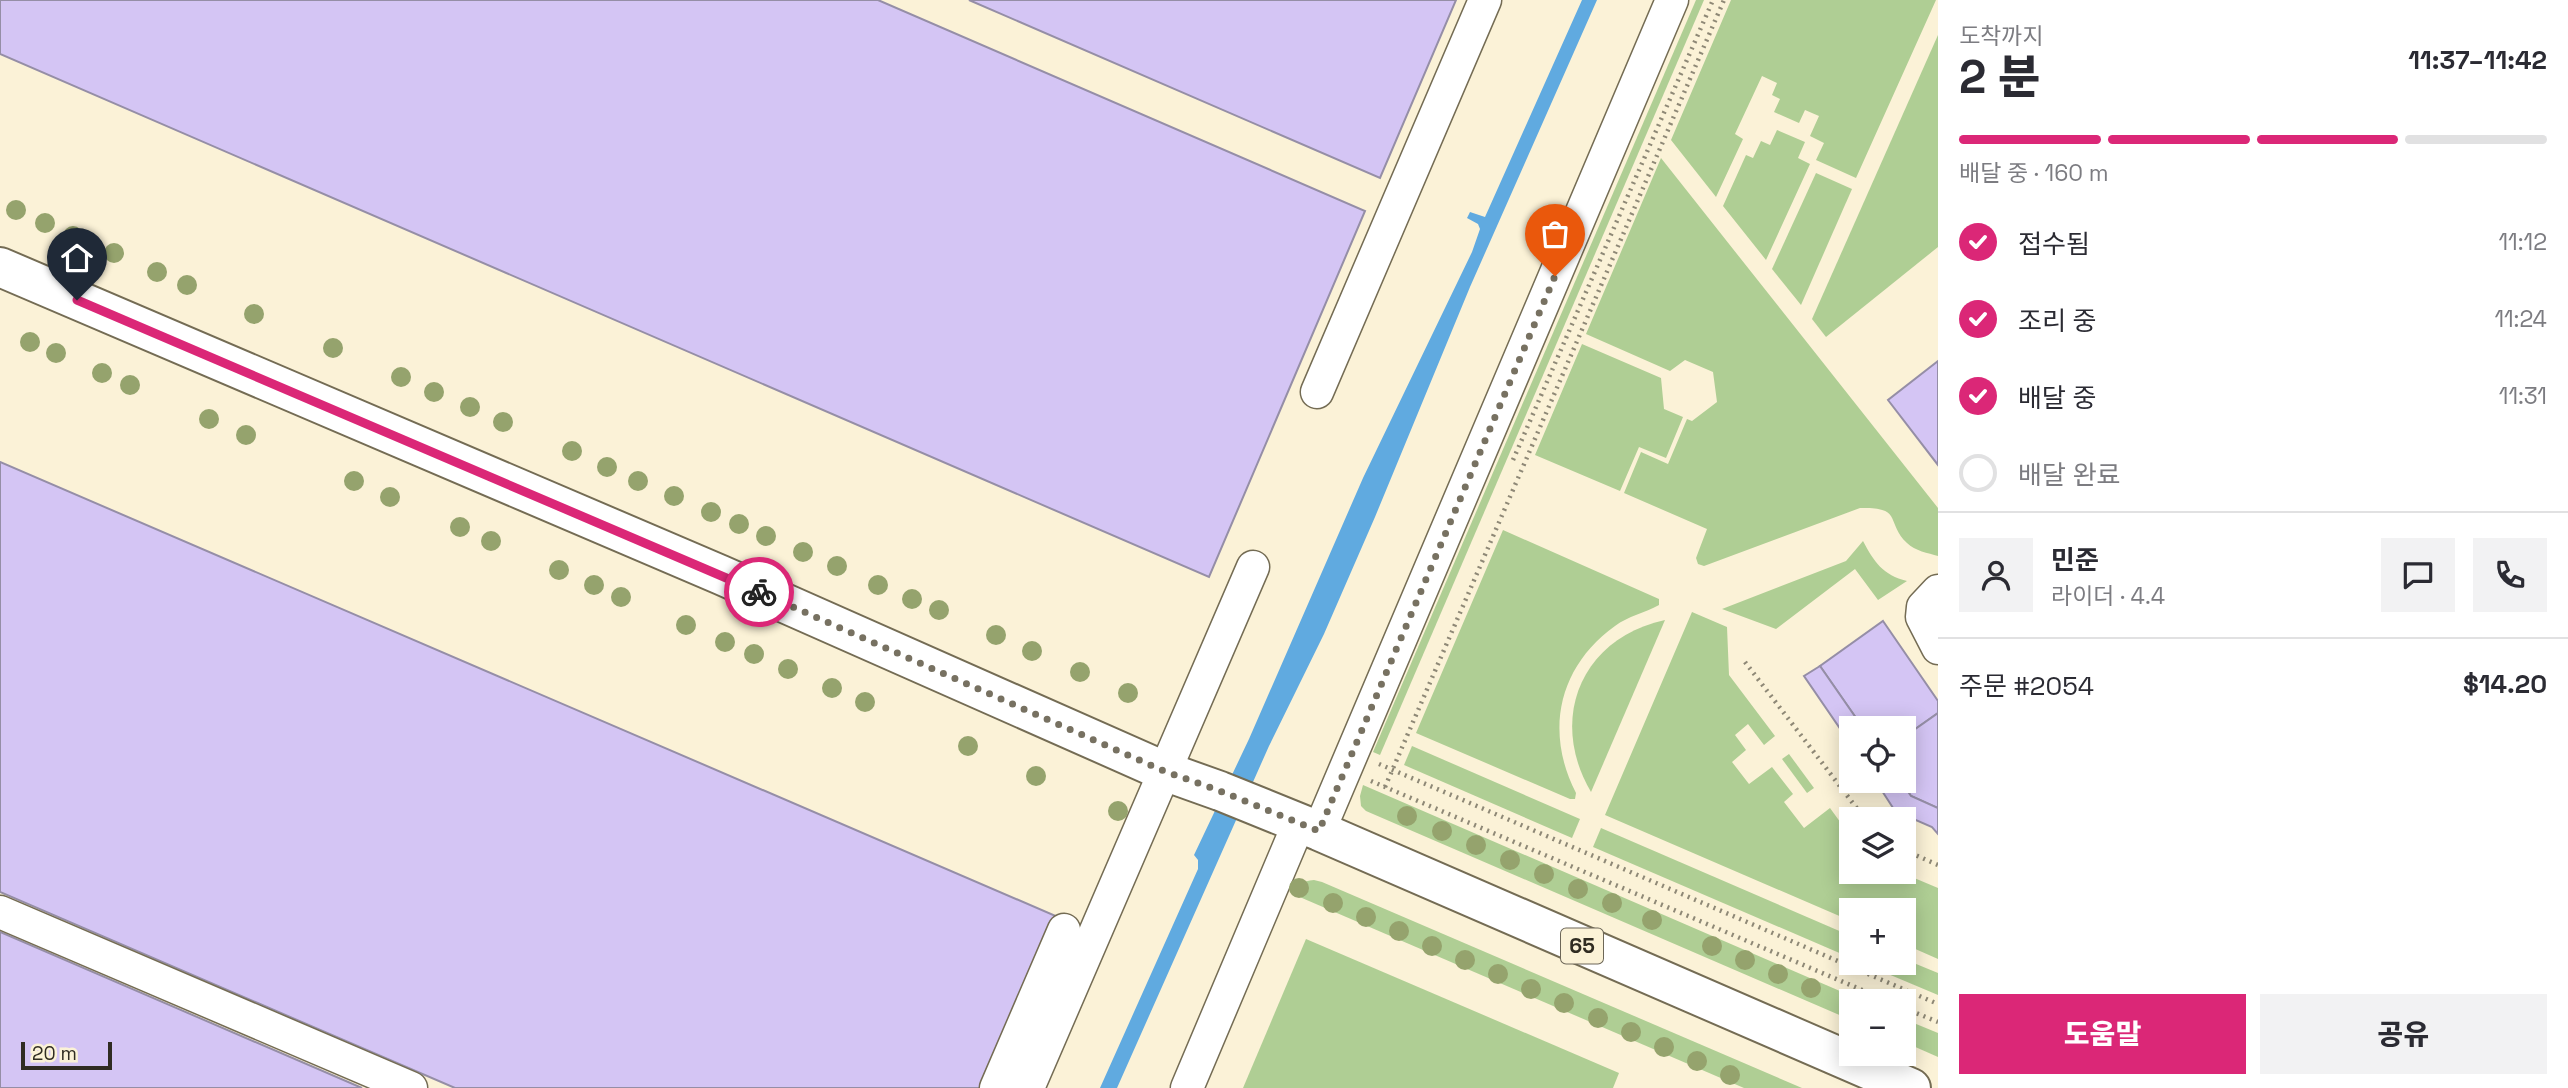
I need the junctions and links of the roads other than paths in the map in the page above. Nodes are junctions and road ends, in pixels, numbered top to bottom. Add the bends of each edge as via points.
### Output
1 (1485, 0) edge
2 (1672, 0) edge
3 (0, 267) edge
4 (1317, 392) dead end
5 (1253, 567) dead end
6 (1938, 591) edge
7 (1938, 648) edge
8 (1164, 771) junction
9 (1309, 827) junction
10 (0, 912) edge
11 (1064, 930) dead end
12 (411, 1088) edge
13 (996, 1088) edge
14 (1028, 1088) edge
15 (1186, 1088) edge
16 (1911, 1088) edge

1 - 4 street
2 - 9 street via 1348,761
3 - 8 main road, 65 via 721,575
5 - 8 street
6 - 7 street via 1923,607 1922,618
8 - 9 main road, 65
8 - 14 street
9 - 15 street
9 - 16 main road, 65
10 - 12 street
11 - 13 street

